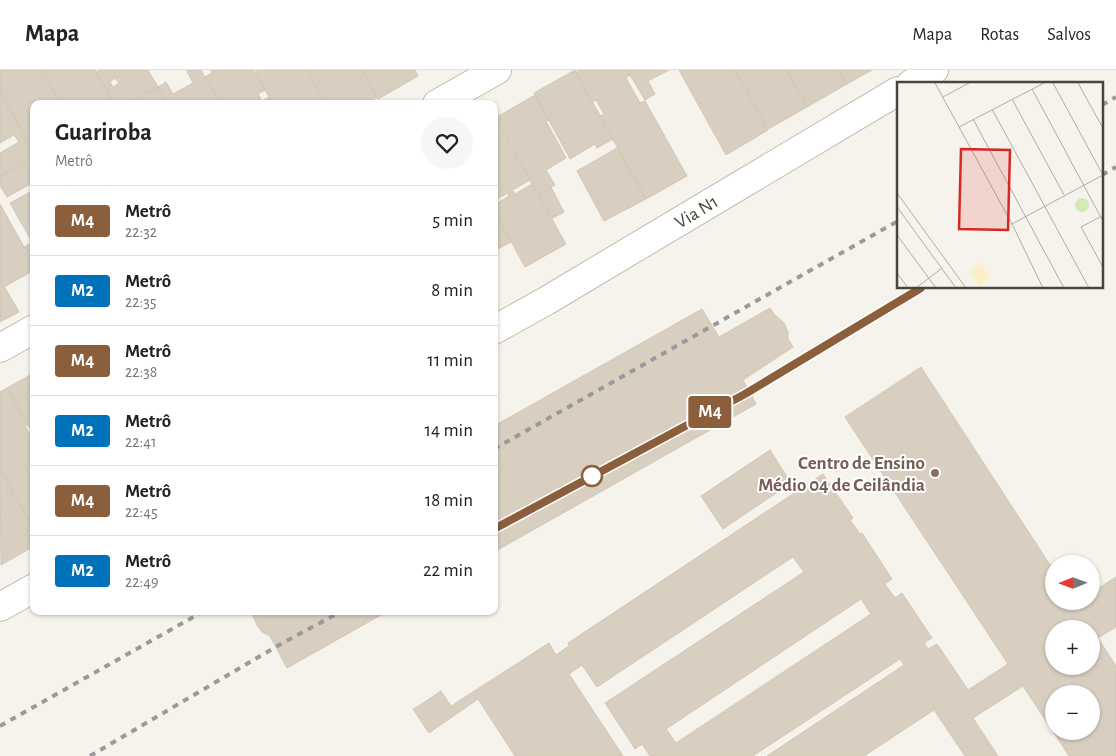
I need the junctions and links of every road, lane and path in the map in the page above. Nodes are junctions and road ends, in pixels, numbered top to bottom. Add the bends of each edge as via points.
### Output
1 (498, 70) edge
2 (934, 70) edge
3 (914, 82) edge
4 (897, 92) edge
5 (444, 100) edge
6 (498, 328) edge
7 (30, 331) edge
8 (0, 348) edge
9 (30, 590) edge
10 (0, 607) edge

1 - 5 street
2 - 3 street
4 - 6 street, Via N1
7 - 8 street
9 - 10 street

